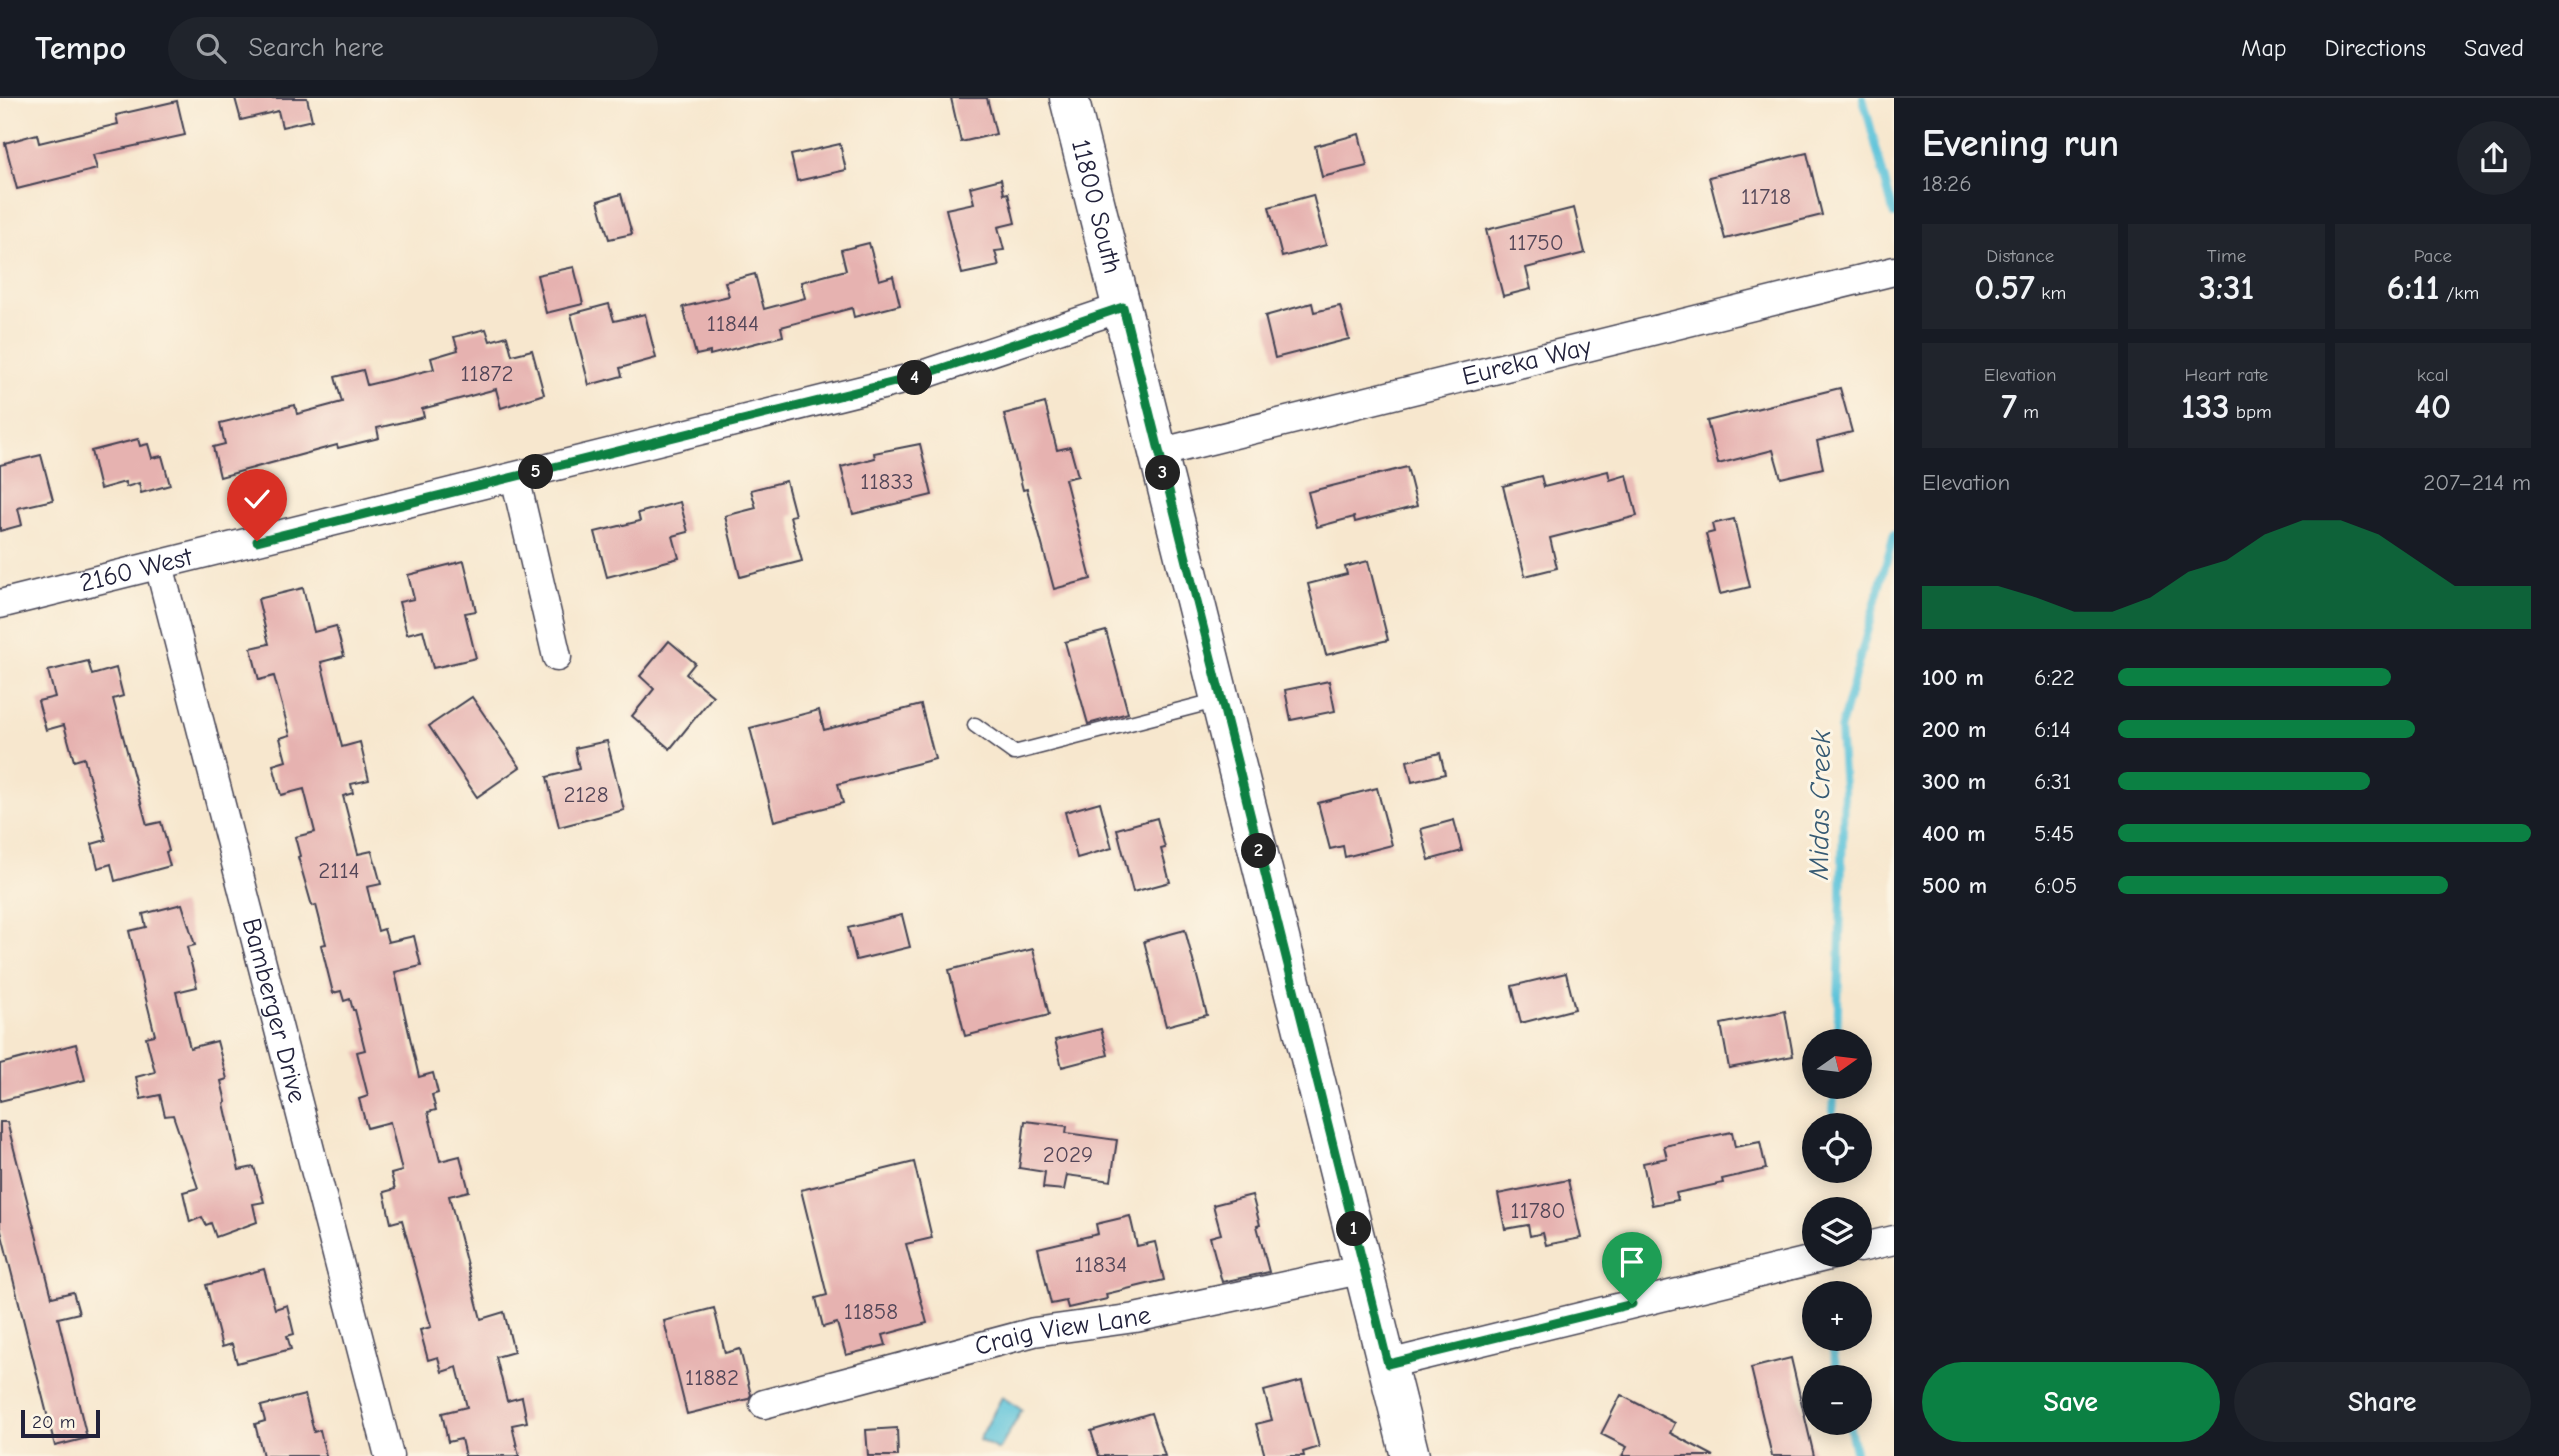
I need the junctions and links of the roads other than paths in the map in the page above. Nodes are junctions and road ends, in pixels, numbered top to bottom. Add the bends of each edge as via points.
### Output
1 (1069, 98) edge
2 (1894, 271) edge
3 (1123, 307) junction
4 (1158, 453) junction
5 (514, 477) junction
6 (159, 565) junction
7 (0, 604) edge
8 (557, 657) dead end
9 (1220, 699) junction
10 (975, 725) dead end
11 (1894, 1240) edge
12 (1872, 1245) edge
13 (1802, 1263) edge
14 (1364, 1269) junction
15 (1388, 1364) junction
16 (764, 1404) dead end
17 (389, 1456) edge
18 (1410, 1456) edge

1 - 3 main road, 11800 South
2 - 4 street, Eureka Way
3 - 4 main road, 11800 South
3 - 5 street, 2160 West via 919,376
4 - 9 main road, 11800 South
5 - 6 street, 2160 West
5 - 8 street
6 - 7 street, 2160 West
6 - 17 street, Bamberger Drive
9 - 10 lane via 1014,753
9 - 14 main road, 11800 South
11 - 12 street
13 - 15 street
14 - 15 main road, 11800 South
14 - 16 street, Craig View Lane via 1135,1318 1034,1332
15 - 18 main road, 11800 South

